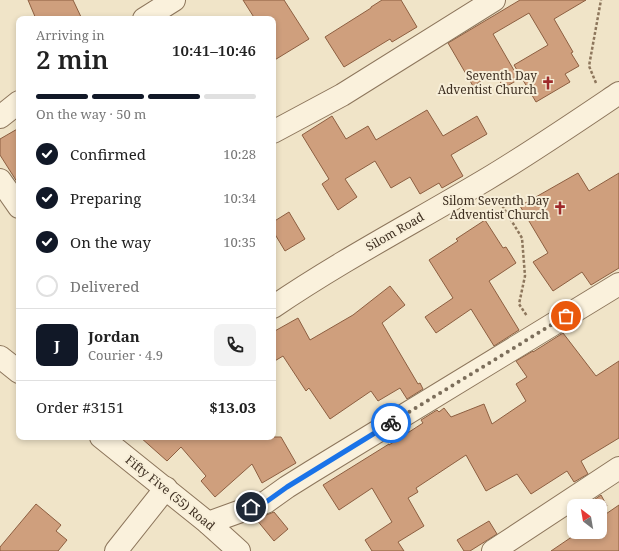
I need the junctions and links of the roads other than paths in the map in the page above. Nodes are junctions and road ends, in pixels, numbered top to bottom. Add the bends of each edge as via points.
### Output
1 (174, 0) edge
2 (494, 0) edge
3 (149, 16) edge
4 (612, 97) edge
5 (16, 104) edge
6 (0, 117) edge
7 (276, 130) edge
8 (0, 180) edge
9 (16, 203) edge
10 (619, 284) edge
11 (276, 305) edge
12 (0, 356) edge
13 (16, 369) edge
14 (104, 440) edge
15 (619, 468) edge
16 (166, 488) junction
17 (208, 523) junction
18 (116, 551) edge
19 (239, 551) edge
20 (493, 551) edge

1 - 3 street
2 - 7 street via 342,95
4 - 11 street, Silom Road via 487,179 354,255
5 - 6 street
8 - 9 street
10 - 17 street via 266,502
12 - 13 street
14 - 16 street, Fifty Five (55) Road
15 - 20 street
16 - 17 street, Fifty Five (55) Road
16 - 18 street
17 - 19 street, Fifty Five (55) Road

